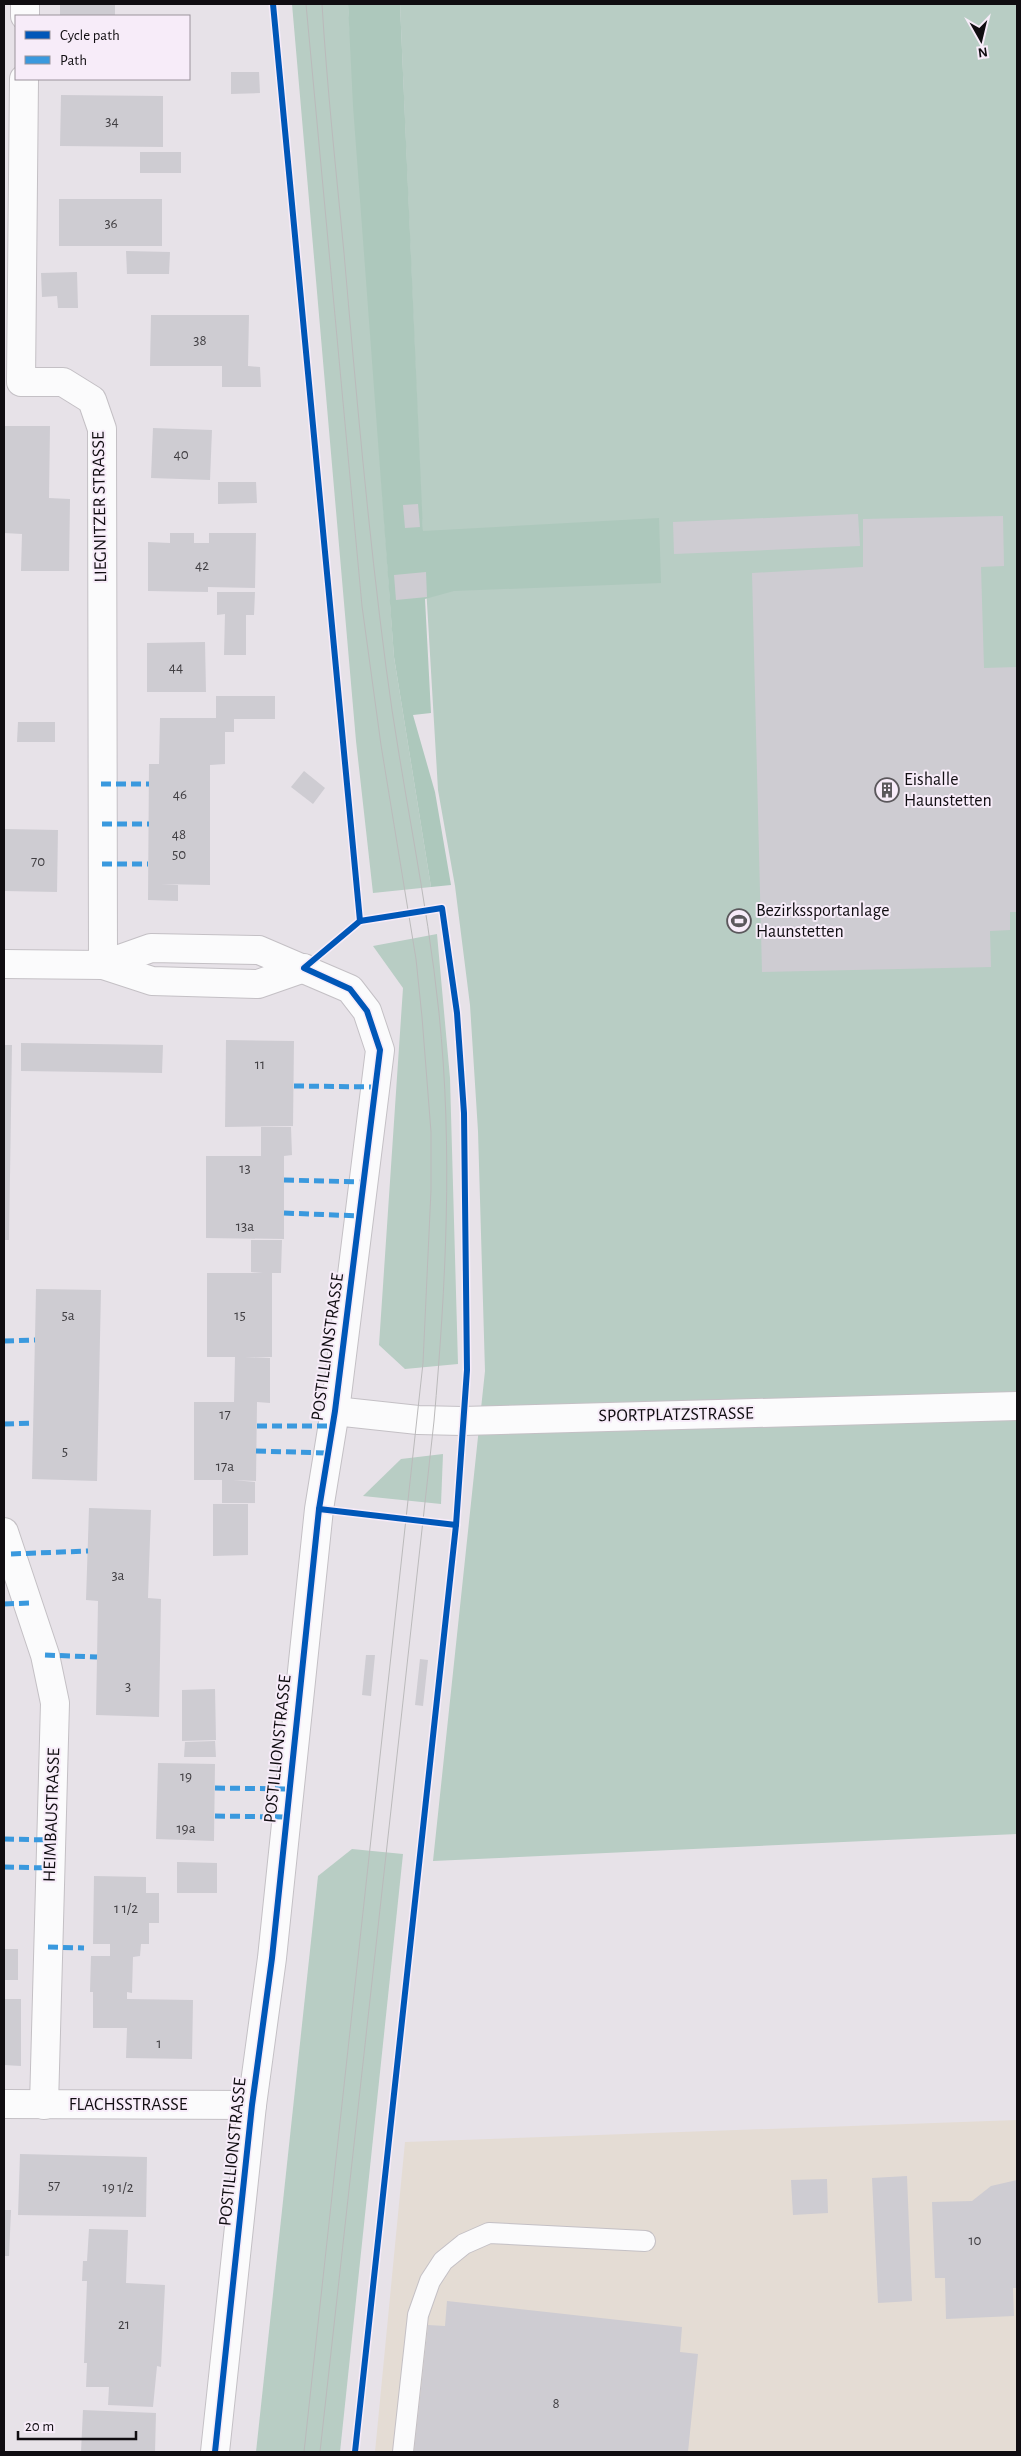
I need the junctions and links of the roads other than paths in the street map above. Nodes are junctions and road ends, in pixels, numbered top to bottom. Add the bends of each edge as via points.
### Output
1 (24, 80) edge
2 (12, 382) edge
3 (4, 964) edge
4 (103, 965) junction
5 (1017, 1406) edge
6 (335, 1412) junction
7 (4, 1532) edge
8 (4, 2104) edge
9 (252, 2104) junction
10 (44, 2105) junction
11 (645, 2241) dead end
12 (215, 2452) edge
13 (403, 2452) edge

1 - 2 street, LIEGNITZER STRASSE
2 - 4 street, LIEGNITZER STRASSE via 63,382 92,400 102,429
3 - 4 street
4 - 6 street, POSTILLIONSTRASSE via 152,981 258,984 304,968 350,988 367,1011 380,1050
5 - 6 street, SPORTPLATZSTRASSE via 462,1421
6 - 9 street, POSTILLIONSTRASSE via 319,1509 272,1958
7 - 10 street, HEIMBAUSTRASSE via 45,1655 54,1703
8 - 10 street, FLACHSSTRASSE
9 - 10 street, FLACHSSTRASSE
9 - 12 street, POSTILLIONSTRASSE
11 - 13 lane via 489,2233 464,2244 443,2261 430,2281 418,2315

